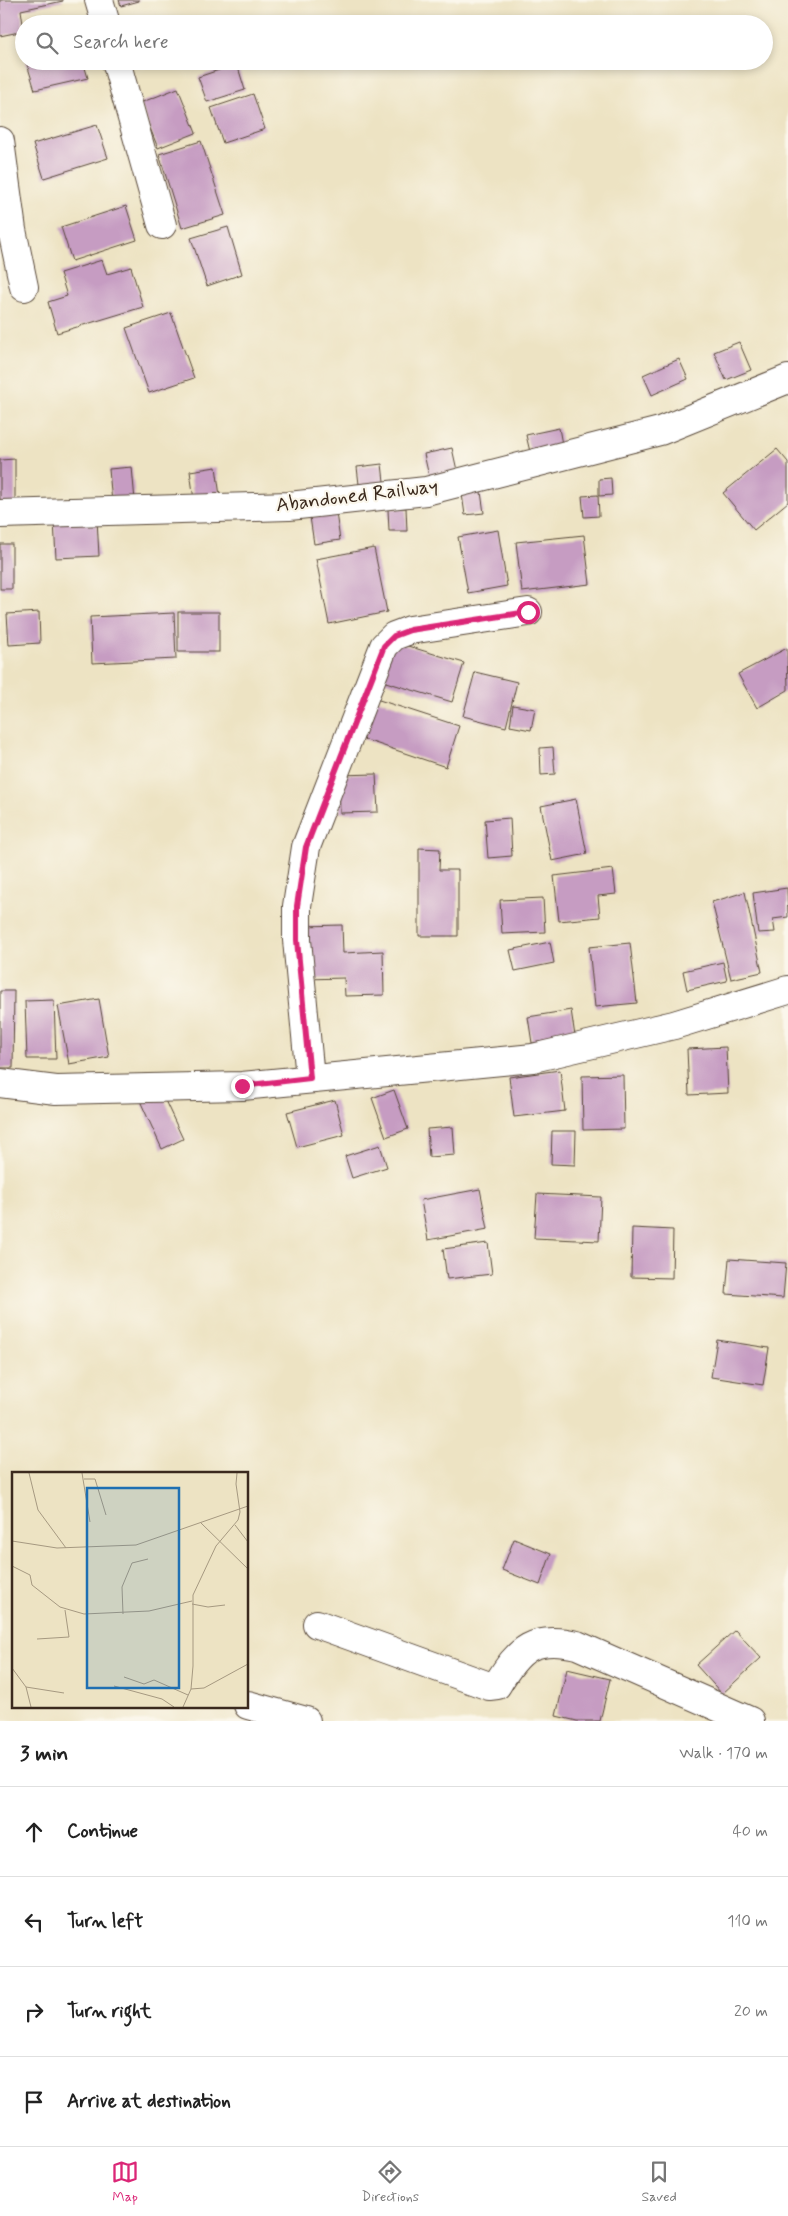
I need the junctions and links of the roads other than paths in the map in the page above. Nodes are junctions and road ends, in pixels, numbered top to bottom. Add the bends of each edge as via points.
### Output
1 (99, 0) edge
2 (103, 15) edge
3 (119, 70) edge
4 (0, 141) edge
5 (162, 225) dead end
6 (24, 287) dead end
7 (788, 379) edge
8 (0, 514) edge
9 (528, 612) dead end
10 (788, 990) edge
11 (310, 1078) junction
12 (0, 1083) edge
13 (317, 1624) dead end
14 (249, 1705) edge
15 (306, 1721) edge
16 (750, 1721) edge

1 - 2 street
3 - 5 street
4 - 6 street via 12,230
7 - 8 street, Abandoned Railway via 660,431 426,491 289,506
9 - 11 street via 410,630 394,636 384,646 306,847 297,906 297,940
10 - 11 street via 674,1025 533,1058
11 - 12 street via 242,1086 66,1090
13 - 16 street via 489,1686 497,1684 514,1659 541,1641 577,1644
14 - 15 street

